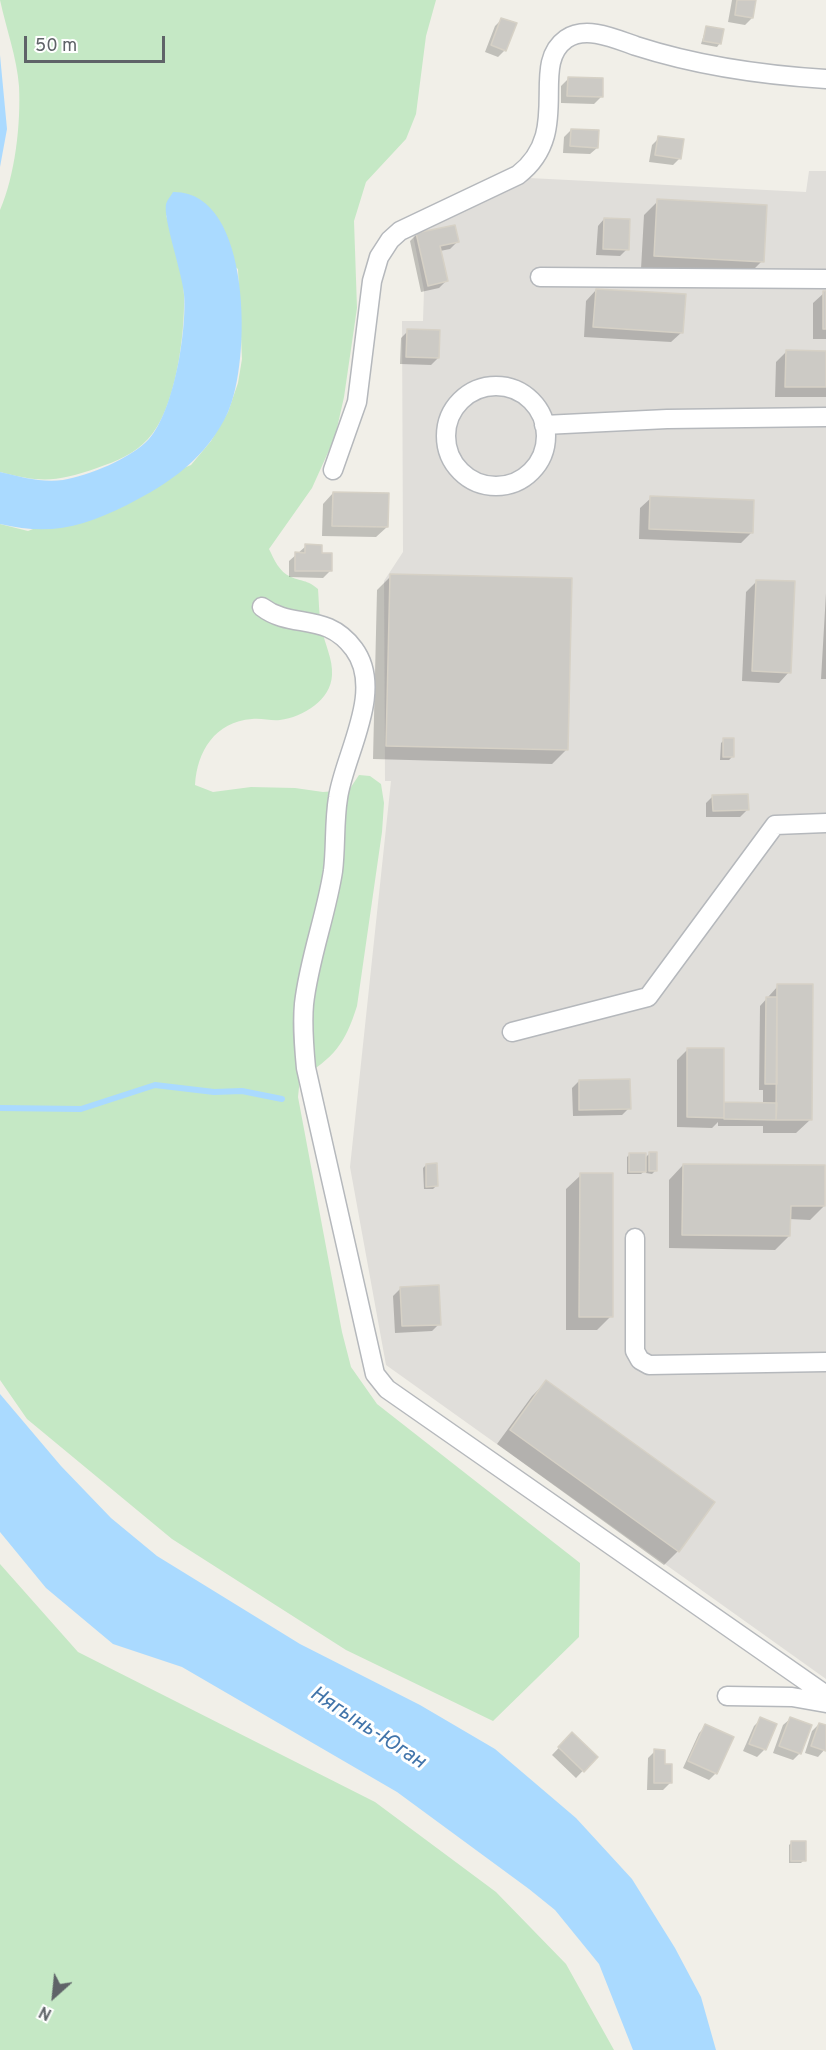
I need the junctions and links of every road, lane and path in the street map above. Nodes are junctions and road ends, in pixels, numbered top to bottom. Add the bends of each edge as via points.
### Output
1 (826, 79) edge
2 (540, 277) dead end
3 (826, 279) edge
4 (826, 417) edge
5 (544, 425) junction
6 (333, 470) dead end
7 (262, 607) dead end
8 (826, 823) edge
9 (512, 1032) dead end
10 (635, 1238) dead end
11 (826, 1362) edge
12 (826, 1695) edge
13 (727, 1696) dead end
14 (826, 1703) edge

1 - 6 lane via 735,70 595,34 573,34 562,42 550,68 546,139 532,164 518,175 400,231 379,258 372,281 357,402
2 - 3 lane
4 - 5 lane
5 - 5 lane via 543,453 535,468 522,479 505,485 471,480 449,453 446,436 457,404 470,393 487,387 521,392 534,403
7 - 12 lane via 279,616 329,627 340,634 361,660 365,680 358,730 338,798 333,871 304,1004 302,1034 306,1068 375,1374 387,1389
8 - 9 lane via 775,825 648,997
10 - 11 lane via 634,1351 640,1360 649,1365
13 - 14 lane via 792,1697

